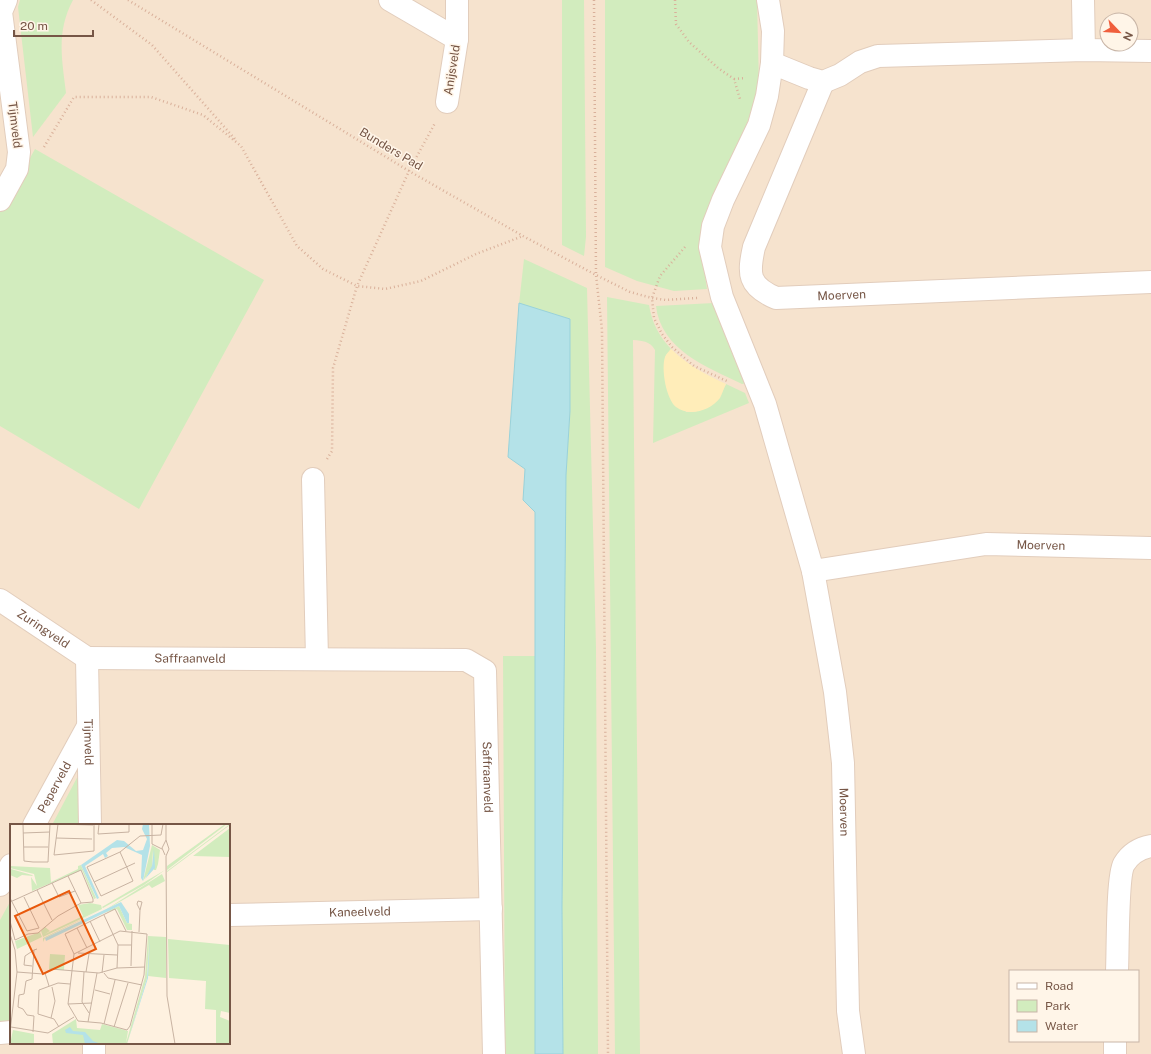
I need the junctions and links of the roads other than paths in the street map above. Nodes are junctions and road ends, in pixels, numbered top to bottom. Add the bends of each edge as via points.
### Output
1 (6, 0) edge
2 (390, 0) edge
3 (457, 0) edge
4 (768, 0) edge
5 (1083, 0) edge
6 (457, 39) junction
7 (2, 40) edge
8 (1084, 50) junction
9 (1151, 51) edge
10 (772, 63) junction
11 (824, 82) junction
12 (447, 102) road end
13 (0, 200) edge
14 (1151, 282) edge
15 (313, 479) road end
16 (1151, 548) edge
17 (813, 571) junction
18 (0, 600) edge
19 (87, 658) junction
20 (317, 659) junction
21 (88, 728) junction
22 (35, 824) edge
23 (90, 824) edge
24 (1151, 846) edge
25 (10, 867) edge
26 (0, 885) edge
27 (490, 909) junction
28 (230, 915) edge
29 (1117, 970) edge
30 (10, 1032) edge
31 (0, 1033) edge
32 (1115, 1042) edge
33 (494, 1054) edge
34 (854, 1054) edge
35 (1115, 1054) edge

1 - 7 street, Tijmveld via 1,12
2 - 6 street, Anijsveld
3 - 6 street, Anijsveld
4 - 10 street, Moerven via 773,31
5 - 8 street
6 - 12 street, Anijsveld
7 - 13 street, Tijmveld via 19,152 17,169
8 - 9 street
8 - 11 street via 878,56 860,62
10 - 11 street
10 - 17 street, Moerven via 767,96 758,124 723,200 713,226 710,247 722,297 765,404
11 - 14 street, Moerven via 754,247 750,266 752,278 762,292 776,298
15 - 20 street
16 - 17 street, Moerven via 986,544
17 - 34 street, Moerven via 835,692 843,763 848,1011
18 - 19 street, Zuringveld
19 - 20 street, Saffraanveld
19 - 21 street, Tijmveld
20 - 27 street, Saffraanveld via 466,660 485,671
21 - 22 street, Peperveld
21 - 23 street, Tijmveld
24 - 29 street via 1132,853 1123,865 1120,880
25 - 26 street
27 - 28 street, Kaneelveld
27 - 33 street, Saffraanveld
30 - 31 street
32 - 35 street

